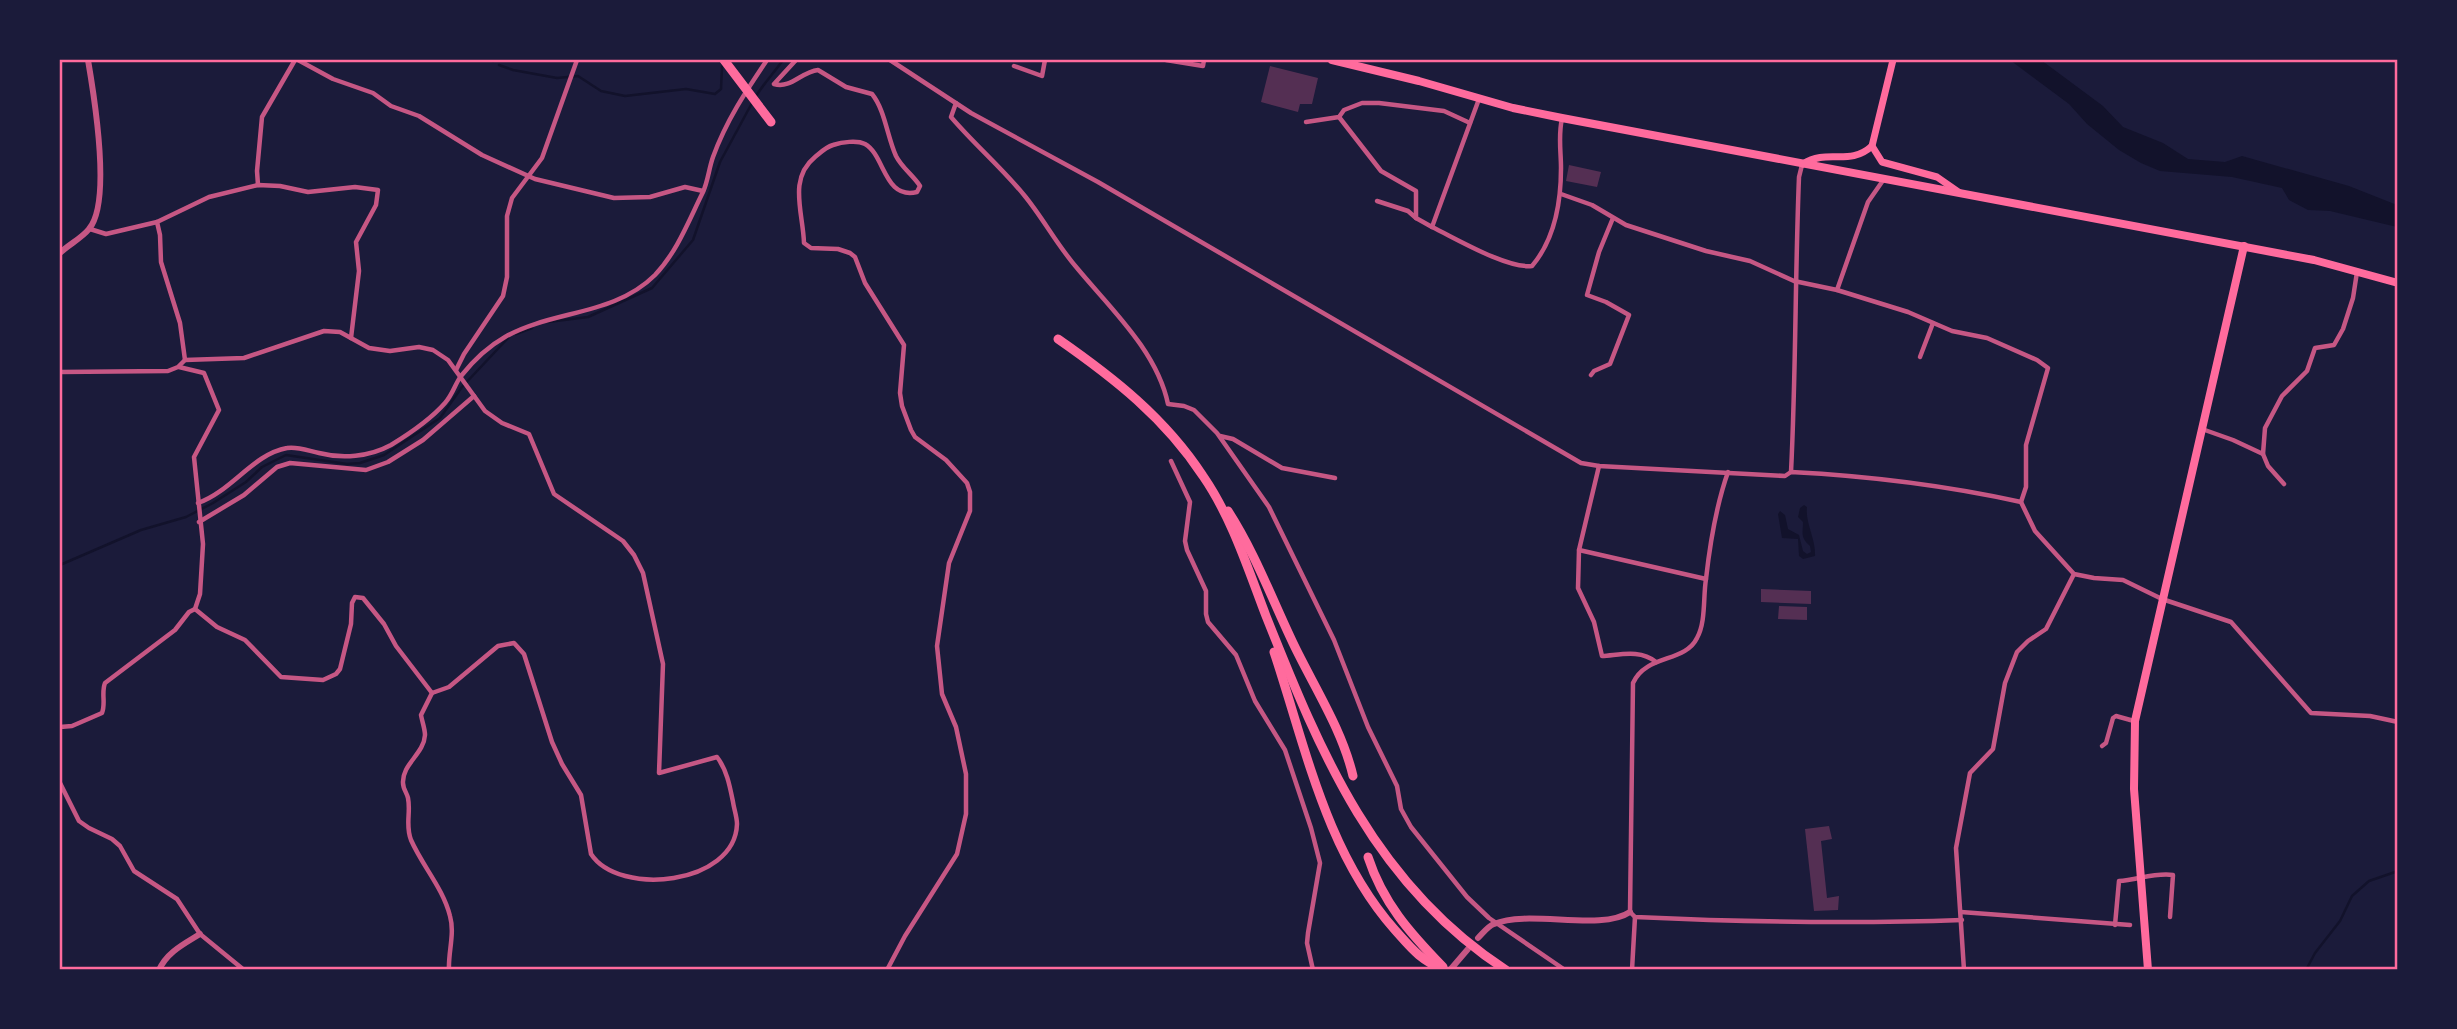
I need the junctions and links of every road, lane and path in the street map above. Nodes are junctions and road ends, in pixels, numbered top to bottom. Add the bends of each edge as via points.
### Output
1 (88, 60) edge
2 (296, 60) edge
3 (578, 60) edge
4 (724, 60) edge
5 (767, 60) edge
6 (796, 60) edge
7 (890, 60) edge
8 (1045, 60) edge
9 (1166, 60) edge
10 (1204, 60) edge
11 (1332, 60) edge
12 (1893, 60) edge
13 (1014, 66) dead end
14 (1479, 98) junction
15 (956, 103) junction
16 (1339, 117) junction
17 (1562, 118) junction
18 (771, 122) dead end
19 (1306, 122) dead end
20 (1471, 123) junction
21 (1872, 146) junction
22 (1802, 164) junction
23 (528, 175) junction
24 (1884, 179) junction
25 (258, 185) junction
26 (703, 191) junction
27 (1561, 194) junction
28 (1961, 194) junction
29 (1377, 201) dead end
30 (1416, 218) junction
31 (1613, 218) junction
32 (156, 222) junction
33 (1432, 227) junction
34 (90, 229) junction
35 (2244, 246) junction
36 (60, 253) edge
37 (2358, 272) junction
38 (1794, 281) junction
39 (2398, 283) edge
40 (1838, 290) junction
41 (1933, 323) junction
42 (351, 338) junction
43 (1058, 339) dead end
44 (1920, 358) dead end
45 (185, 360) junction
46 (178, 367) junction
47 (456, 371) junction
48 (60, 372) edge
49 (1591, 375) dead end
50 (460, 377) junction
51 (474, 396) junction
52 (2201, 428) junction
53 (1219, 436) junction
54 (2263, 454) junction
55 (1171, 460) dead end
56 (1599, 466) junction
57 (1728, 472) junction
58 (1791, 472) junction
59 (1205, 478) junction
60 (1335, 478) dead end
61 (2284, 484) dead end
62 (2021, 502) junction
63 (198, 503) junction
64 (1226, 517) junction
65 (200, 523) junction
66 (1579, 550) junction
67 (2074, 574) junction
68 (1706, 579) junction
69 (2162, 599) junction
70 (195, 609) junction
71 (1656, 662) junction
72 (432, 693) junction
73 (2135, 721) junction
74 (2398, 722) edge
75 (60, 727) edge
76 (2102, 746) dead end
77 (1353, 776) dead end
78 (60, 783) edge
79 (1368, 857) dead end
80 (2140, 879) junction
81 (1961, 912) junction
82 (1632, 914) junction
83 (2170, 916) dead end
84 (1962, 920) junction
85 (1497, 923) junction
86 (2115, 925) junction
87 (2130, 925) dead end
88 (200, 934) junction
89 (1478, 938) dead end
90 (1468, 949) dead end
91 (159, 970) edge
92 (244, 970) edge
93 (449, 970) edge
94 (887, 970) edge
95 (1313, 970) edge
96 (1446, 970) edge
97 (1506, 970) edge
98 (1565, 970) edge
99 (1632, 970) edge
100 (1964, 970) edge
101 (2148, 970) edge

1 - 34 street via 101,171 99,205
2 - 23 street via 373,93 482,155
2 - 25 street via 262,117
3 - 23 street via 542,158
4 - 18 highway
5 - 26 street via 737,105 713,156
6 - 94 street via 774,84 782,87 818,70 846,87 872,94 898,160 920,186 911,194 897,188 865,144 827,147 800,176 804,243 855,257 865,283 904,345 900,393 911,430 946,460 970,492 970,511 949,563 937,646 942,695 956,727 966,774 966,814 957,854
7 - 15 street
8 - 13 street via 1042,76
9 - 10 street via 1203,66
11 - 14 main road
12 - 21 main road
14 - 17 main road
14 - 20 street
15 - 53 street via 951,117 1022,193 1062,251 1143,348 1159,374 1168,404 1194,410
15 - 56 street via 1580,463
16 - 19 street
16 - 20 street via 1362,103 1379,103 1444,111
16 - 30 street via 1381,171 1416,191
17 - 22 main road
17 - 27 street
20 - 33 street
21 - 22 main road via 1855,157 1818,156
21 - 28 main road via 1882,162 1937,177
22 - 24 main road
22 - 38 street
23 - 26 street via 614,198 650,197 685,187
23 - 47 street via 512,198 507,216 503,296
24 - 28 main road
24 - 40 street via 1868,202
25 - 32 street via 209,197
25 - 42 street via 309,192 355,187 378,190 376,205 356,243 359,271
26 - 50 street via 679,242 655,275 609,303 584,313 542,320 503,338
27 - 31 street
27 - 33 street via 1558,212 1532,266 1492,256
28 - 35 main road
29 - 30 street
30 - 33 street
31 - 38 street via 1706,251 1750,261
31 - 49 street via 1587,295 1629,315 1610,364
32 - 34 street via 106,234
32 - 45 street via 160,262 180,323
34 - 36 street
35 - 37 main road
35 - 52 main road
37 - 39 main road
37 - 54 street via 2343,329 2334,345 2315,348 2307,370 2282,396 2265,428
38 - 40 street
38 - 58 street
40 - 41 street
41 - 44 street
41 - 62 street via 1987,338 2048,368 2026,445 2026,488
42 - 45 street via 324,331 244,358
42 - 47 street via 369,348 433,350
43 - 59 highway via 1138,399 1174,436
45 - 46 street
46 - 48 street via 168,371
46 - 63 street via 204,373 219,410 194,457
47 - 50 street
50 - 51 street
50 - 63 street via 443,406 382,449 346,457 288,448 261,459 225,490
51 - 65 street via 388,462 366,470 290,463 277,467
51 - 72 street via 502,423 529,434 554,494 623,541 634,555 643,573 663,664 659,773 717,757 726,774 737,825 730,845 717,861 687,876 649,880 597,862 591,854 581,795 552,743 524,654 514,643 498,646 449,687
52 - 54 street
52 - 69 main road
53 - 60 street via 1233,439 1282,468
53 - 85 street via 1269,507 1295,556 1397,786 1404,816 1467,897
54 - 61 street
55 - 95 street via 1190,502 1185,541 1206,591 1208,622 1236,655 1255,701 1285,750 1311,828 1320,863 1307,943
56 - 57 street
56 - 66 street
57 - 58 street
57 - 68 street
58 - 62 street via 1933,484
59 - 64 highway
59 - 77 highway via 1250,548 1342,742
62 - 67 street via 2035,531
63 - 65 street
64 - 96 highway via 1338,841 1389,923 1423,960
64 - 97 highway via 1309,723 1365,827 1440,916
65 - 70 street via 203,544
66 - 68 street
66 - 71 street via 1578,588 1594,622 1602,656 1635,653
67 - 69 street via 2123,580
67 - 81 street via 2046,629 2017,652 2005,683 1993,749 1970,773 1956,848
68 - 71 street via 1701,627 1694,644
69 - 73 main road
69 - 74 street via 2231,622 2311,713
70 - 72 street via 217,627 246,640 281,677 323,680 340,669 352,603 359,597 384,624
70 - 75 street via 105,682 102,713
71 - 82 street via 1636,676 1631,695
72 - 93 street via 421,715 425,739 406,770 403,785 408,798 408,832 449,914
73 - 76 street via 2113,718
73 - 80 main road
78 - 88 street via 79,821 112,839 134,871 177,899
79 - 96 highway via 1388,902
80 - 83 street via 2173,875
80 - 86 street via 2119,881
80 - 101 main road
81 - 84 street
81 - 86 street
82 - 84 street via 1727,921
82 - 85 street via 1614,919
82 - 99 street
84 - 100 street
85 - 89 street
85 - 98 street
86 - 87 street
88 - 91 street via 175,949
88 - 92 street
90 - 96 street

